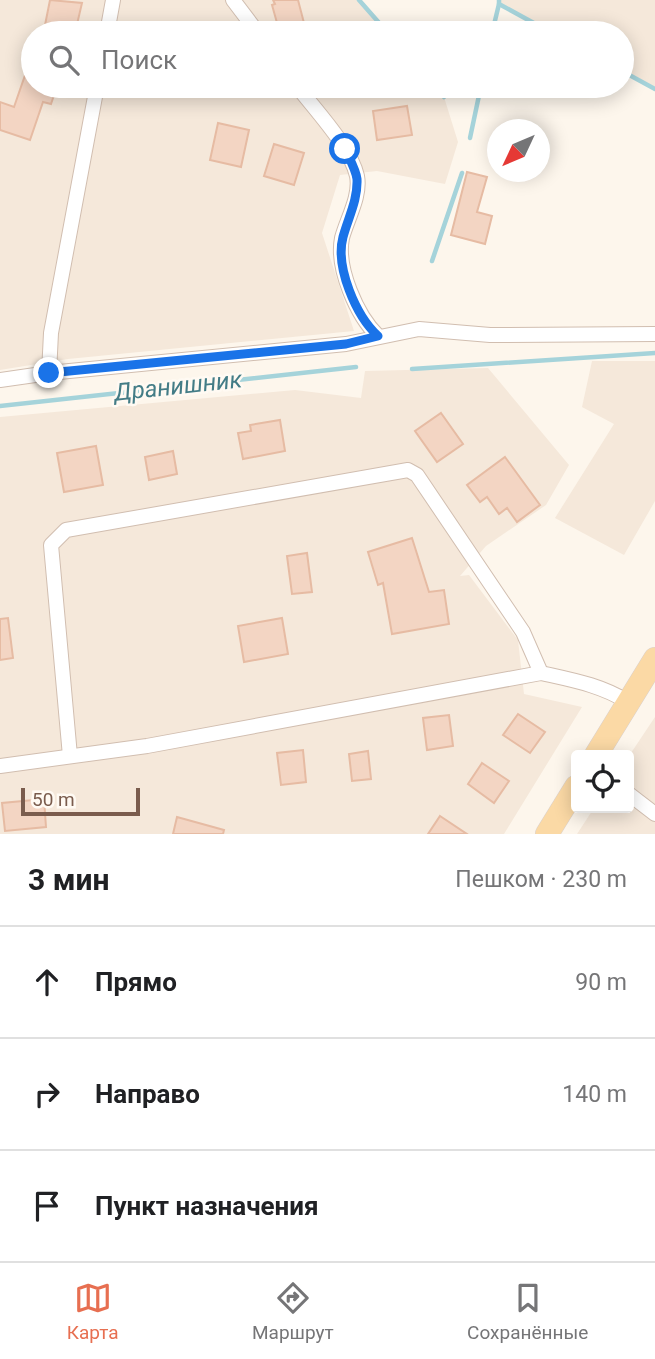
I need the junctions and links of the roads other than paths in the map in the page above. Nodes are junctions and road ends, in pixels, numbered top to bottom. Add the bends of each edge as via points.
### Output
1 (113, 0) edge
2 (233, 0) edge
3 (109, 21) edge
4 (249, 21) edge
5 (95, 98) edge
6 (306, 98) edge
7 (655, 334) edge
8 (378, 336) junction
9 (49, 373) junction
10 (0, 380) edge
11 (655, 659) edge
12 (541, 673) junction
13 (628, 702) junction
14 (599, 750) edge
15 (70, 756) junction
16 (0, 766) edge
17 (571, 795) edge
18 (634, 798) edge
19 (655, 814) edge
20 (547, 834) edge

1 - 3 street
2 - 4 street
5 - 9 street via 51,333
6 - 8 street via 345,149 357,177 341,258 345,281 366,326
7 - 8 street via 490,335 419,329
8 - 9 street via 346,344
9 - 10 street
11 - 13 main road
12 - 13 street via 601,688
12 - 15 street via 147,746
12 - 15 street via 523,632 417,475 408,470 66,530 51,545
13 - 14 main road
15 - 16 street
17 - 20 main road
18 - 19 street

